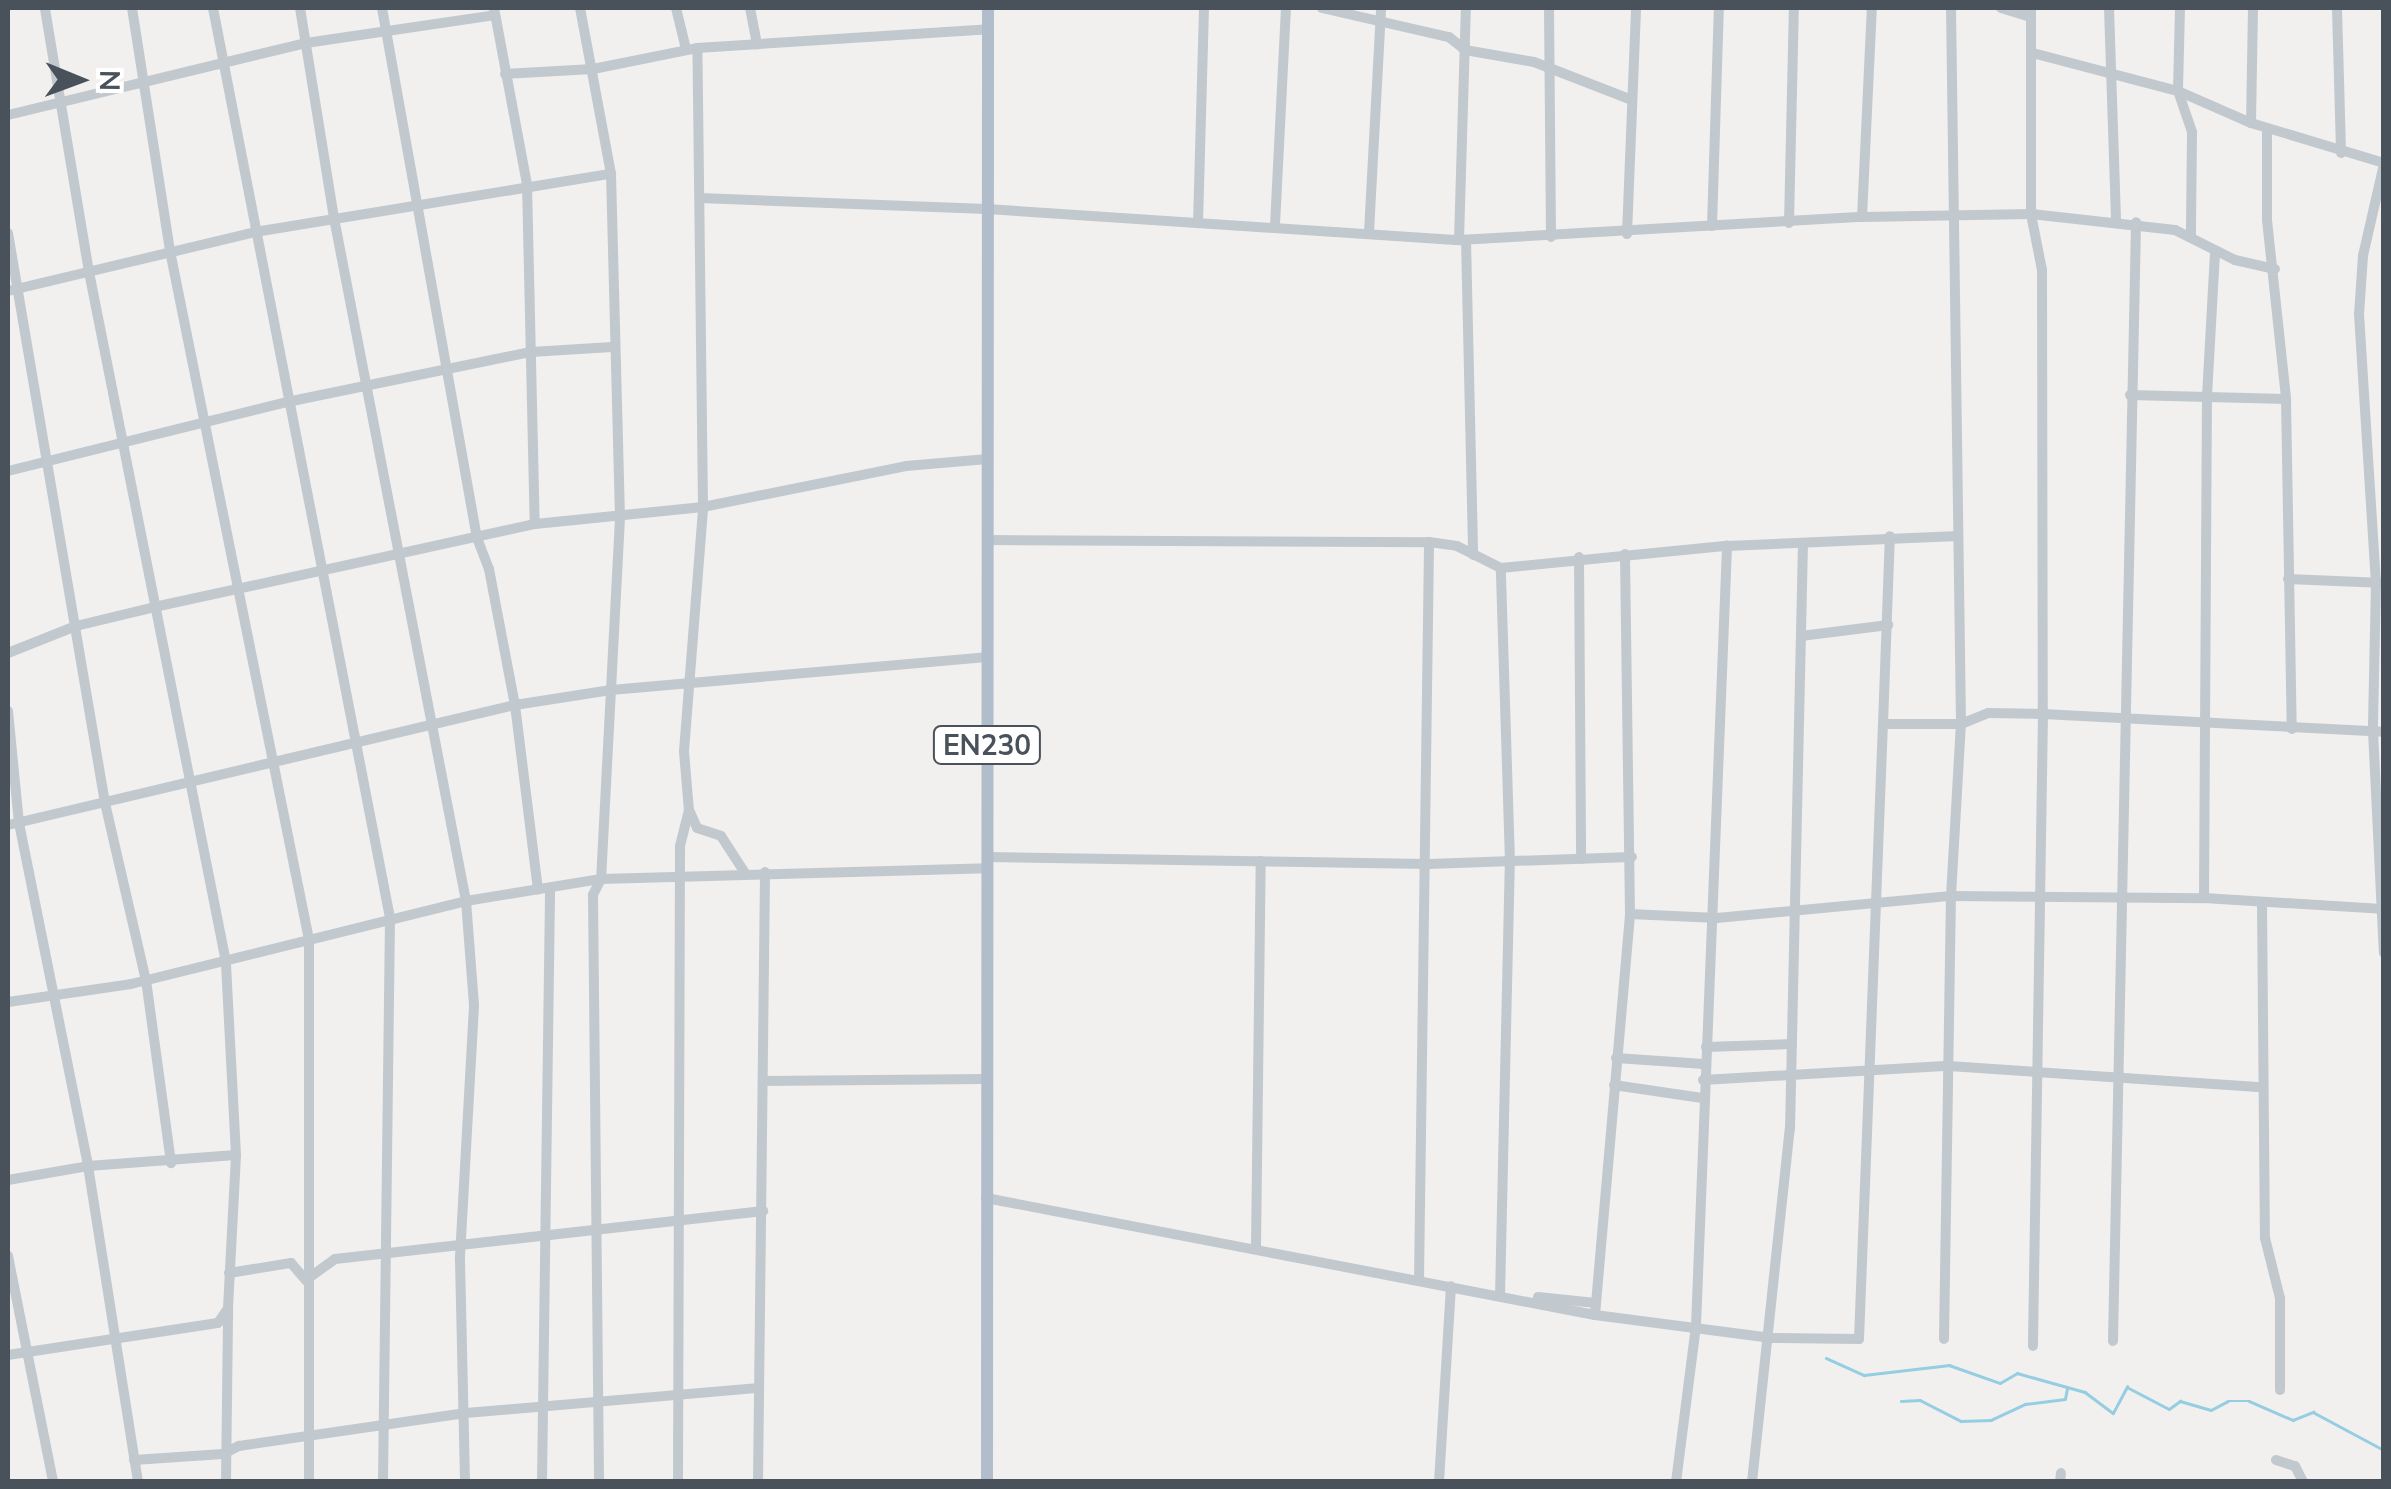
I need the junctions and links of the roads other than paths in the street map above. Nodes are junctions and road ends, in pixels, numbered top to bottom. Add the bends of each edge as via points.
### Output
1 (45, 8) edge
2 (132, 8) edge
3 (212, 8) edge
4 (300, 8) edge
5 (382, 8) edge
6 (580, 8) edge
7 (676, 8) edge
8 (750, 8) edge
9 (988, 8) edge
10 (1204, 8) edge
11 (1286, 8) edge
12 (1322, 8) edge
13 (1381, 8) edge
14 (1466, 8) edge
15 (1550, 8) edge
16 (1636, 8) edge
17 (1719, 8) edge
18 (1794, 8) edge
19 (1872, 8) edge
20 (1951, 8) edge
21 (2001, 8) edge
22 (2109, 8) edge
23 (2180, 8) edge
24 (2253, 8) edge
25 (2336, 8) edge
26 (494, 12) edge
27 (2030, 12) edge
28 (1380, 23) junction
29 (988, 28) junction
30 (387, 35) junction
31 (306, 43) junction
32 (756, 44) junction
33 (691, 49) junction
34 (1465, 50) junction
35 (2033, 53) junction
36 (223, 62) junction
37 (592, 69) junction
38 (1548, 72) junction
39 (2113, 72) junction
40 (505, 74) junction
41 (145, 80) junction
42 (2178, 91) junction
43 (1632, 100) junction
44 (64, 101) junction
45 (8, 116) edge
46 (2251, 123) junction
47 (2267, 128) junction
48 (2341, 153) junction
49 (2384, 164) edge
50 (611, 174) junction
51 (527, 184) junction
52 (700, 198) junction
53 (419, 204) junction
54 (987, 209) junction
55 (1956, 214) junction
56 (2030, 214) junction
57 (1862, 217) junction
58 (334, 218) junction
59 (2116, 220) junction
60 (2136, 222) junction
61 (1198, 223) junction
62 (1788, 223) junction
63 (1275, 225) junction
64 (1712, 226) junction
65 (256, 232) junction
66 (1369, 232) junction
67 (8, 233) edge
68 (1628, 234) junction
69 (2191, 236) junction
70 (1551, 237) junction
71 (1462, 240) junction
72 (170, 251) junction
73 (2215, 251) junction
74 (2275, 269) junction
75 (89, 272) junction
76 (12, 289) edge
77 (612, 347) junction
78 (531, 352) junction
79 (446, 372) junction
80 (366, 386) junction
81 (2130, 394) junction
82 (2207, 396) junction
83 (2286, 399) junction
84 (287, 402) junction
85 (204, 422) junction
86 (121, 441) junction
87 (45, 458) junction
88 (988, 459) junction
89 (8, 472) edge
90 (703, 507) junction
91 (620, 518) junction
92 (535, 524) junction
93 (1890, 536) junction
94 (1958, 536) junction
95 (477, 538) junction
96 (988, 540) junction
97 (1429, 542) junction
98 (1803, 543) junction
99 (1727, 546) junction
100 (402, 553) junction
101 (1625, 554) junction
102 (1474, 555) junction
103 (1579, 557) junction
104 (1501, 568) junction
105 (321, 574) junction
106 (2288, 579) junction
107 (2380, 583) edge
108 (238, 590) junction
109 (159, 606) junction
110 (1888, 625) junction
111 (76, 626) junction
112 (1801, 636) junction
113 (8, 653) edge
114 (987, 657) junction
115 (688, 683) junction
116 (611, 690) junction
117 (515, 705) junction
118 (8, 711) edge
119 (2043, 714) junction
120 (2124, 720) junction
121 (435, 723) junction
122 (2204, 723) junction
123 (1883, 724) junction
124 (1961, 724) junction
125 (2292, 729) junction
126 (2378, 732) edge
127 (354, 740) junction
128 (272, 762) junction
129 (193, 780) junction
130 (105, 803) junction
131 (689, 811) junction
132 (13, 824) edge
133 (1632, 857) junction
134 (1581, 860) junction
135 (988, 862) junction
136 (1262, 862) junction
137 (1510, 862) junction
138 (1429, 864) junction
139 (745, 872) junction
140 (764, 872) junction
141 (679, 876) junction
142 (601, 879) junction
143 (544, 891) junction
144 (1951, 896) junction
145 (2041, 896) junction
146 (2120, 897) junction
147 (2204, 898) junction
148 (466, 900) junction
149 (1877, 900) junction
150 (2262, 904) junction
151 (2382, 909) edge
152 (1794, 912) junction
153 (1630, 914) junction
154 (390, 918) junction
155 (1717, 918) junction
156 (309, 940) junction
157 (2384, 953) edge
158 (226, 962) junction
159 (146, 980) junction
160 (53, 991) junction
161 (8, 1002) edge
162 (1792, 1044) junction
163 (1706, 1047) junction
164 (1616, 1058) junction
165 (1704, 1064) junction
166 (1949, 1066) junction
167 (2038, 1069) junction
168 (1868, 1070) junction
169 (1792, 1076) junction
170 (985, 1078) junction
171 (2114, 1078) junction
172 (1703, 1080) junction
173 (764, 1082) junction
174 (1614, 1085) junction
175 (2261, 1087) junction
176 (1702, 1098) junction
177 (236, 1155) junction
178 (171, 1163) junction
179 (88, 1166) junction
180 (8, 1180) edge
181 (986, 1198) junction
182 (762, 1210) junction
183 (682, 1216) junction
184 (598, 1230) junction
185 (543, 1234) junction
186 (464, 1240) junction
187 (1256, 1247) junction
188 (8, 1256) edge
189 (382, 1256) junction
190 (229, 1273) junction
191 (306, 1280) junction
192 (1420, 1280) junction
193 (1450, 1286) junction
194 (1500, 1293) junction
195 (228, 1308) junction
196 (1596, 1309) junction
197 (1696, 1326) junction
198 (112, 1338) junction
199 (1772, 1338) junction
200 (1944, 1340) dead end
201 (2113, 1341) dead end
202 (2033, 1346) dead end
203 (31, 1350) junction
204 (8, 1355) edge
205 (759, 1388) junction
206 (2280, 1390) dead end
207 (677, 1391) junction
208 (598, 1401) junction
209 (541, 1408) junction
210 (466, 1413) junction
211 (381, 1429) junction
212 (308, 1437) junction
213 (224, 1454) junction
214 (134, 1460) junction
215 (2276, 1460) dead end
216 (53, 1482) edge
217 (138, 1482) edge
218 (226, 1482) edge
219 (309, 1482) edge
220 (383, 1482) edge
221 (464, 1482) edge
222 (542, 1482) edge
223 (599, 1482) edge
224 (678, 1482) edge
225 (758, 1482) edge
226 (987, 1482) edge
227 (1439, 1482) edge
228 (1676, 1482) edge
229 (1752, 1482) edge
230 (2302, 1482) edge

1 - 44 street
2 - 41 street
3 - 36 street
4 - 31 street
5 - 30 street
6 - 37 street
7 - 33 street
8 - 32 street
9 - 29 main road, EN230
10 - 61 street
11 - 63 street
12 - 28 street
13 - 28 street
14 - 34 street
15 - 38 street
16 - 43 street
17 - 64 street
18 - 62 street
19 - 57 street
20 - 55 street
21 - 27 street
22 - 39 street
23 - 42 street
24 - 46 street
25 - 48 street
26 - 30 street
26 - 40 street
27 - 35 street
28 - 34 street via 1448,37
28 - 66 street
29 - 32 street
29 - 54 main road, EN230
30 - 31 street
30 - 53 street
31 - 36 street
31 - 58 street
32 - 33 street
33 - 37 street
33 - 52 street
34 - 38 street via 1534,62
34 - 71 street
35 - 39 street
35 - 56 street
36 - 41 street
36 - 65 street
37 - 40 street
37 - 50 street
38 - 43 street
38 - 70 street
39 - 42 street
39 - 59 street
40 - 51 street
41 - 44 street
41 - 72 street
42 - 46 street
42 - 69 street via 2192,132
43 - 68 street
44 - 45 street
44 - 75 street
46 - 47 street
47 - 48 street
47 - 74 street
48 - 49 street
49 - 107 street via 2363,256 2359,314
50 - 51 street
50 - 77 street
51 - 53 street
51 - 78 street
52 - 54 street
52 - 90 street
53 - 58 street
53 - 79 street
54 - 61 street
54 - 88 main road, EN230
55 - 56 street
55 - 57 street
55 - 94 street
56 - 59 street
56 - 119 street via 2042,270
57 - 62 street
58 - 65 street
58 - 80 street
59 - 60 street
60 - 69 street
60 - 81 street
61 - 63 street
62 - 64 street
63 - 66 street
64 - 68 street
65 - 72 street
65 - 84 street
66 - 71 street
67 - 76 street
68 - 70 street
69 - 73 street
70 - 71 street
71 - 102 street
72 - 75 street
72 - 85 street
73 - 74 street
73 - 82 street
74 - 83 street
75 - 76 street
75 - 86 street
76 - 87 street
77 - 78 street
77 - 91 street
78 - 79 street
78 - 92 street
79 - 80 street
79 - 95 street
80 - 84 street
80 - 100 street
81 - 82 street
81 - 120 street
82 - 83 street
82 - 122 street
83 - 106 street
84 - 85 street
84 - 105 street
85 - 86 street
85 - 108 street
86 - 87 street
86 - 109 street
87 - 89 street
87 - 111 street
88 - 90 street via 906,466
88 - 96 main road, EN230
90 - 91 street
90 - 115 street
91 - 92 street
91 - 116 street
92 - 95 street
93 - 94 street
93 - 98 street
93 - 110 street
94 - 124 street
95 - 100 street
95 - 117 street via 490,568
96 - 97 street
96 - 114 main road, EN230
97 - 102 street
97 - 138 street
98 - 99 street
98 - 112 street
99 - 101 street
99 - 155 street
100 - 105 street
100 - 121 street
101 - 103 street
101 - 133 street
102 - 104 street
103 - 104 street
103 - 134 street
104 - 137 street
105 - 108 street
105 - 127 street
106 - 107 street
106 - 125 street
107 - 126 street
108 - 109 street
108 - 128 street
109 - 111 street
109 - 129 street
110 - 112 street
110 - 123 street
111 - 113 street
111 - 130 street
112 - 152 street
114 - 115 street
114 - 135 main road, EN230
115 - 116 street
115 - 131 street
116 - 117 street
116 - 142 street
117 - 121 street
117 - 143 street
118 - 132 street
119 - 120 street
119 - 124 street via 1988,714
119 - 145 street
120 - 122 street
120 - 146 street
121 - 127 street
121 - 148 street
122 - 125 street
122 - 147 street
123 - 124 street
123 - 149 street
124 - 144 street
125 - 126 street
126 - 151 street
127 - 128 street
127 - 154 street
128 - 129 street
128 - 156 street
129 - 130 street
129 - 158 street
130 - 132 street
130 - 159 street
131 - 139 street via 697,828 721,836
131 - 141 street
132 - 160 street
133 - 134 street
133 - 153 street
134 - 137 street
135 - 136 street
135 - 140 street
135 - 170 main road, EN230
136 - 138 street
136 - 187 street
137 - 138 street
137 - 194 street
138 - 192 street
139 - 140 street
139 - 141 street
140 - 173 street
141 - 142 street
141 - 183 street
142 - 143 street
142 - 184 street via 593,894
143 - 148 street
143 - 185 street
144 - 145 street
144 - 149 street
144 - 166 street
145 - 146 street
145 - 167 street
146 - 147 street
146 - 171 street
147 - 150 street
148 - 154 street
148 - 186 street via 474,1006
149 - 152 street
149 - 168 street
150 - 151 street
150 - 175 street
151 - 157 street
152 - 155 street
152 - 162 street
153 - 155 street
153 - 164 street
154 - 156 street
154 - 189 street
155 - 163 street
156 - 158 street
156 - 191 street via 313,1206
158 - 159 street
158 - 177 street
159 - 160 street
159 - 178 street
160 - 161 street
160 - 179 street
162 - 163 street
162 - 169 street
163 - 165 street
164 - 165 street
164 - 174 street
165 - 172 street
166 - 167 street
166 - 168 street
166 - 200 street
167 - 171 street
167 - 202 street
168 - 169 street
168 - 199 street via 1859,1338
169 - 172 street
169 - 199 street
170 - 173 street
170 - 181 main road, EN230
171 - 175 street
171 - 201 street
172 - 176 street
173 - 182 street
174 - 176 street
174 - 196 street
175 - 206 street via 2265,1238 2280,1298
176 - 197 street
177 - 178 street
177 - 190 street
178 - 179 street
179 - 180 street
179 - 198 street
181 - 187 street
181 - 226 main road, EN230
182 - 183 street
182 - 205 street
183 - 184 street
183 - 207 street
184 - 185 street
184 - 208 street
185 - 186 street
185 - 209 street
186 - 189 street
186 - 210 street
187 - 192 street
188 - 203 street
189 - 191 street via 335,1259
189 - 211 street
190 - 191 street via 291,1263
190 - 195 street
191 - 212 street
192 - 193 street
193 - 194 street
193 - 227 street
194 - 196 street
195 - 198 street via 205,1330
195 - 213 street
196 - 197 street
197 - 199 street
197 - 228 street
198 - 203 street
198 - 214 street
199 - 229 street
203 - 204 street
203 - 216 street
205 - 207 street
205 - 225 street
207 - 208 street
207 - 224 street
208 - 209 street
208 - 223 street
209 - 210 street
209 - 222 street
210 - 211 street
210 - 221 street
211 - 212 street
211 - 220 street
212 - 213 street
212 - 219 street
213 - 214 street
213 - 218 street
214 - 217 street
215 - 230 street via 2295,1466

